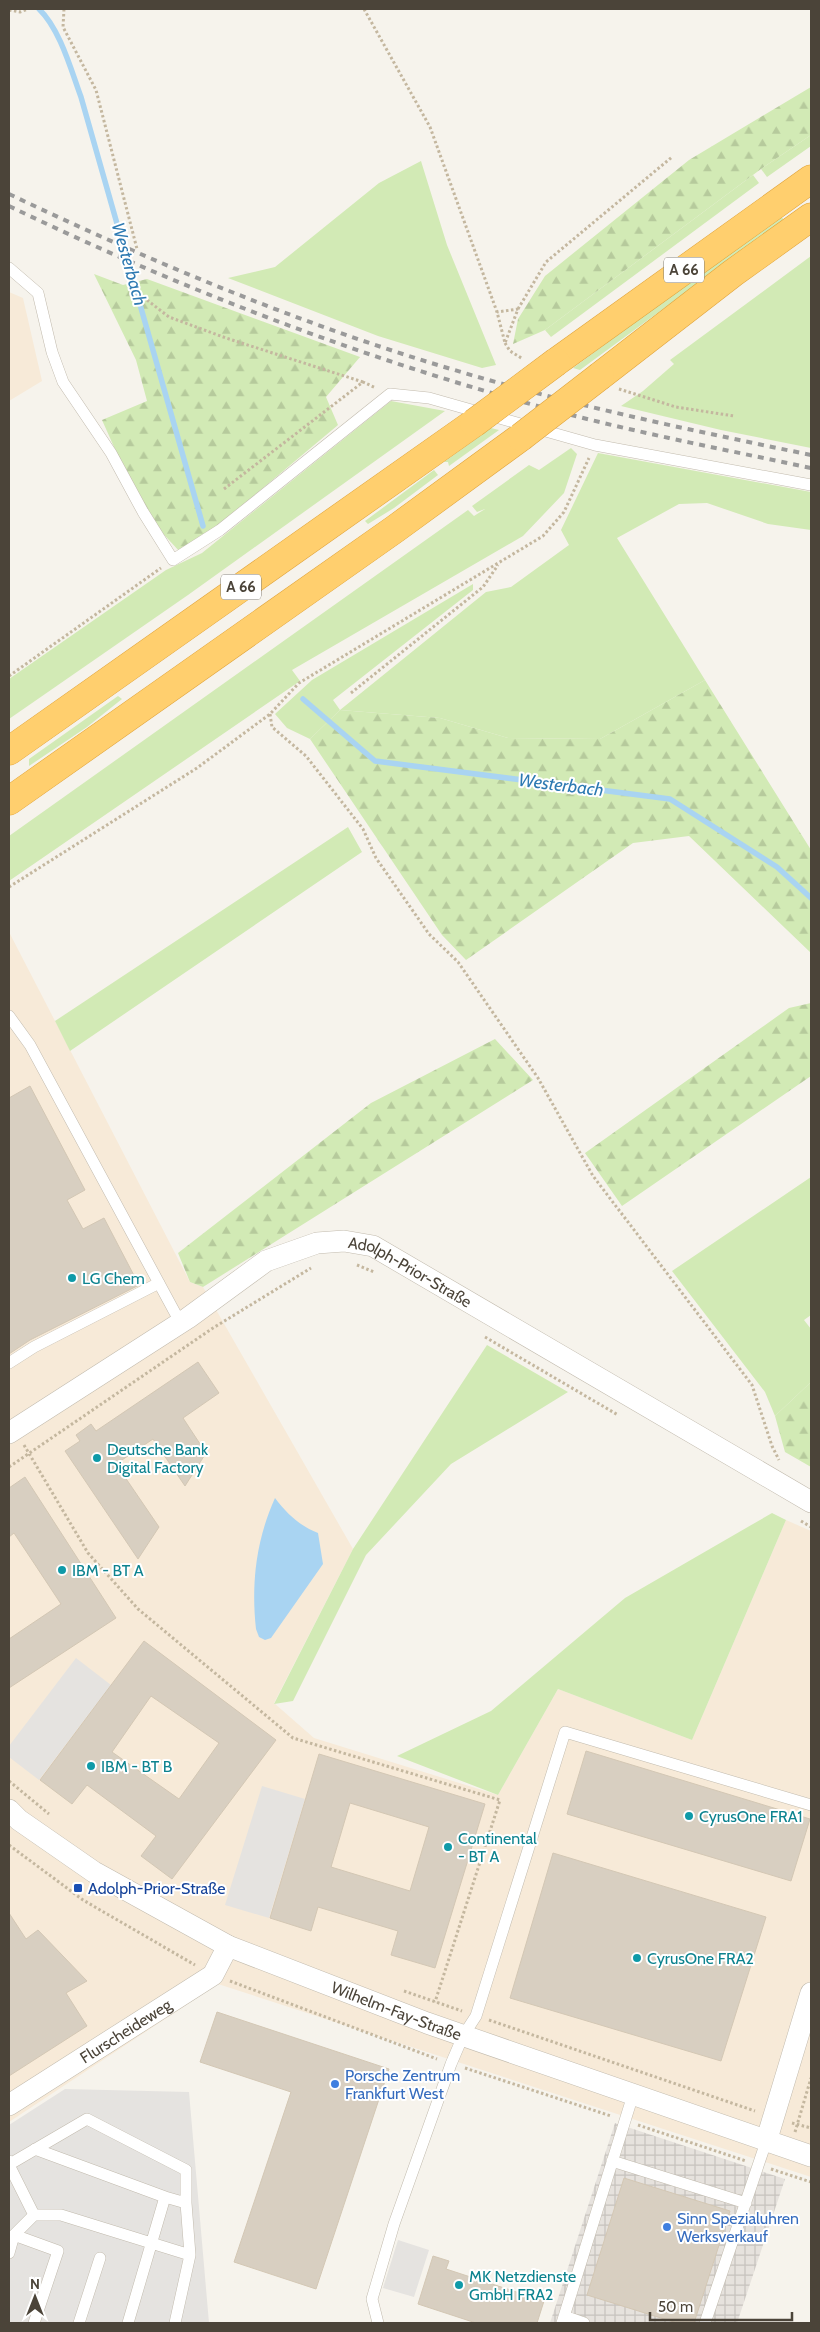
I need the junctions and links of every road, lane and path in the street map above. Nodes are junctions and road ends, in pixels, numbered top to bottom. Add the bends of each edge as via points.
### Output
1 (28, 9) edge
2 (64, 9) edge
3 (364, 9) edge
4 (9, 10) edge
5 (672, 157) dead end
6 (811, 179) edge
7 (811, 217) edge
8 (137, 249) dead end
9 (9, 268) edge
10 (147, 300) dead end
11 (518, 309) junction
12 (497, 312) junction
13 (363, 382) junction
14 (390, 394) junction
15 (676, 407) dead end
16 (734, 416) dead end
17 (595, 444) junction
18 (811, 485) edge
19 (224, 489) dead end
20 (172, 560) junction
21 (500, 562) junction
22 (9, 676) edge
23 (350, 693) dead end
24 (270, 714) junction
25 (9, 751) edge
26 (9, 801) edge
27 (9, 887) edge
28 (9, 1016) edge
29 (355, 1264) dead end
30 (316, 1265) dead end
31 (381, 1274) dead end
32 (159, 1283) junction
33 (180, 1322) junction
34 (479, 1333) dead end
35 (9, 1363) edge
36 (623, 1418) dead end
37 (11, 1431) edge
38 (29, 1453) junction
39 (780, 1462) dead end
40 (9, 1467) edge
41 (811, 1502) edge
42 (794, 1517) dead end
43 (811, 1527) edge
44 (9, 1781) edge
45 (811, 1805) edge
46 (9, 1810) edge
47 (56, 1820) dead end
48 (228, 1946) junction
49 (400, 1990) dead end
50 (811, 1992) edge
51 (436, 2001) junction
52 (476, 2016) junction
53 (464, 2036) junction
54 (811, 2078) edge
55 (633, 2095) junction
56 (9, 2105) edge
57 (774, 2118) junction
58 (797, 2125) junction
59 (811, 2128) edge
60 (766, 2142) junction
61 (35, 2149) junction
62 (790, 2149) junction
63 (811, 2156) edge
64 (612, 2161) junction
65 (9, 2163) edge
66 (782, 2173) dead end
67 (165, 2197) junction
68 (186, 2203) junction
69 (746, 2203) junction
70 (34, 2215) junction
71 (14, 2235) junction
72 (151, 2243) junction
73 (9, 2253) edge
74 (190, 2255) junction
75 (100, 2258) dead end
76 (563, 2320) edge
77 (34, 2323) edge
78 (79, 2323) edge
79 (128, 2323) edge
80 (175, 2323) edge
81 (378, 2323) edge
82 (584, 2323) edge
83 (705, 2323) edge

1 - 4 path via 20,12
2 - 8 path via 63,27 96,90
3 - 12 path via 430,127
5 - 11 path via 546,262
6 - 25 highway, A 66, bridge via 474,423
7 - 26 highway, A 66, bridge via 733,273 522,437
9 - 20 lane via 38,293 63,382 111,453
10 - 13 path via 170,318
11 - 12 path
11 - 12 path via 505,343
13 - 14 path
13 - 19 path
14 - 17 lane via 429,398
14 - 20 lane via 220,530
15 - 16 path
17 - 18 lane
17 - 21 path via 564,512 543,536
20 - 22 path
21 - 23 path via 484,588
21 - 24 path via 299,683
24 - 27 path via 197,768
24 - 39 path via 272,727 306,756 363,830 376,858 429,934 458,962 538,1078 593,1176 752,1385
28 - 32 lane via 30,1045
29 - 31 path
30 - 38 path via 213,1328
32 - 33 lane
32 - 35 lane
33 - 37 street, Adolph-Prior-Straße
33 - 41 street, Adolph-Prior-Straße via 266,1261 317,1243 344,1241 373,1246
34 - 36 path
37 - 38 path
38 - 40 path
38 - 51 path via 88,1553 138,1609 293,1738 500,1800
42 - 43 path
44 - 47 path
45 - 52 lane via 565,1732
46 - 48 street, Wilhelm-Fay-Straße via 94,1872
48 - 53 street, Wilhelm-Fay-Straße
48 - 56 street, Flurscheideweg via 213,1974
49 - 51 path
50 - 57 street
51 - 52 path
52 - 53 lane
52 - 57 path
53 - 55 street, Wilhelm-Fay-Straße
53 - 81 lane via 394,2224 372,2299
54 - 58 path
55 - 60 street, Wilhelm-Fay-Straße
55 - 64 lane
57 - 58 path
57 - 60 street
58 - 59 path
58 - 62 path
60 - 62 street, Wilhelm-Fay-Straße
60 - 69 lane
61 - 65 lane
61 - 67 lane
61 - 68 lane via 87,2119 186,2170
62 - 63 street, Wilhelm-Fay-Straße
62 - 66 path
64 - 69 lane
64 - 76 lane
65 - 70 lane
67 - 68 lane
67 - 72 lane
68 - 74 lane
69 - 83 lane
70 - 71 lane
70 - 72 lane via 61,2215
71 - 73 lane
71 - 77 lane via 58,2251
72 - 74 lane
72 - 79 lane
74 - 80 lane
75 - 78 lane
76 - 82 lane

